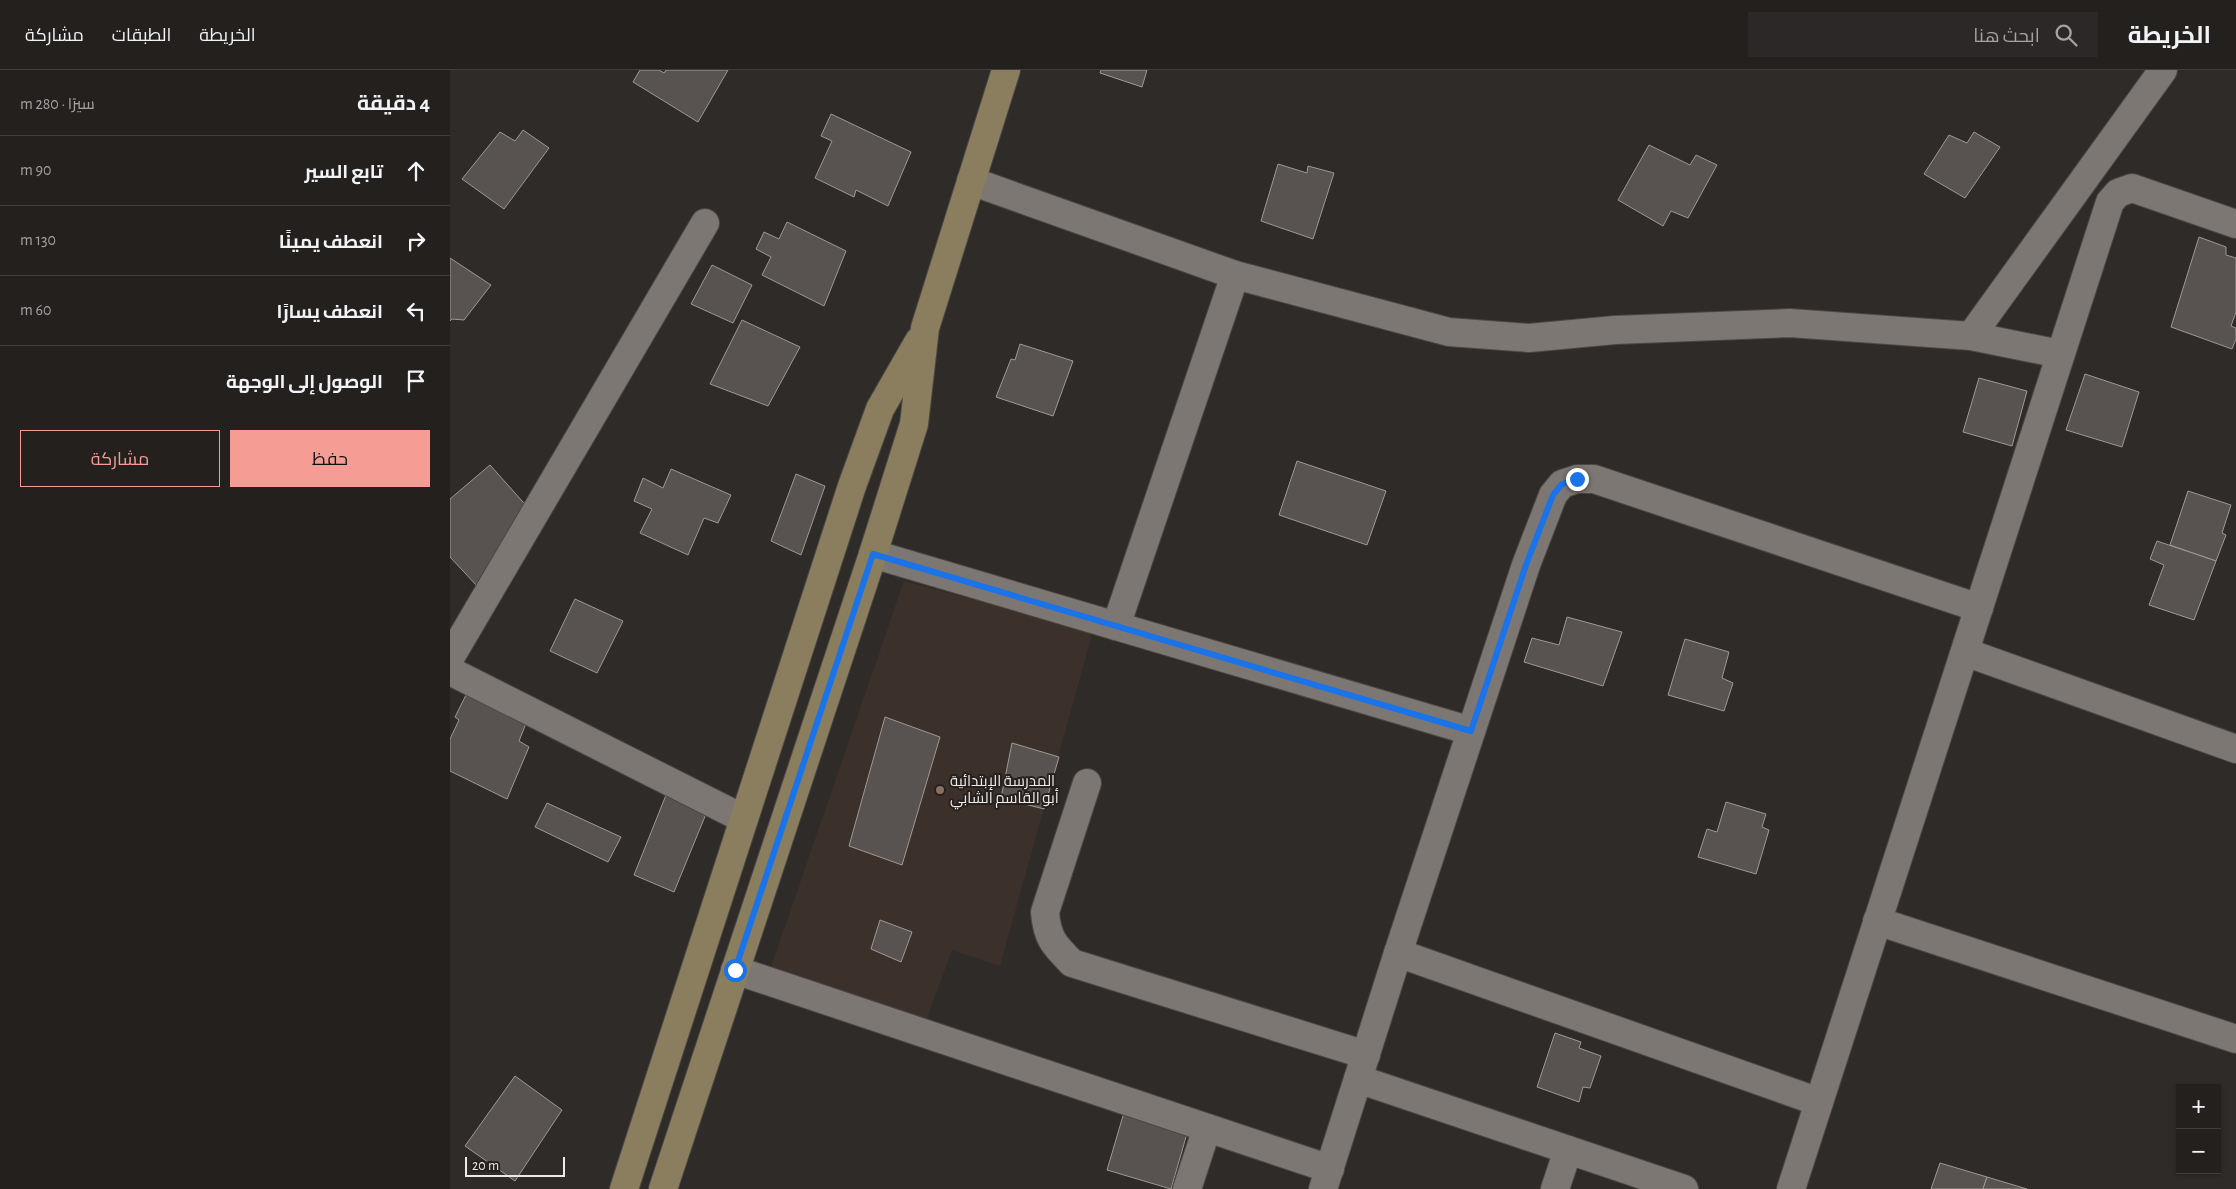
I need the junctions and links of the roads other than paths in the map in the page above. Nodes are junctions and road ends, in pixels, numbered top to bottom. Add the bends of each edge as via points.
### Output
1 (1006, 70) edge
2 (2163, 70) edge
3 (971, 181) junction
4 (705, 224) dead end
5 (2236, 224) edge
6 (1235, 275) junction
7 (926, 328) junction
8 (1972, 336) junction
9 (2060, 354) junction
10 (873, 554) junction
11 (1979, 608) junction
12 (1116, 626) junction
13 (1965, 652) junction
14 (450, 658) edge
15 (450, 671) edge
16 (1471, 731) junction
17 (2236, 749) edge
18 (1088, 783) dead end
19 (744, 819) junction
20 (1877, 921) junction
21 (1398, 953) junction
22 (735, 970) junction
23 (2236, 1038) edge
24 (1362, 1067) junction
25 (1819, 1102) junction
26 (1207, 1128) junction
27 (1568, 1150) junction
28 (1326, 1179) edge
29 (624, 1189) edge
30 (663, 1189) edge
31 (1186, 1189) edge
32 (1555, 1189) edge
33 (1684, 1189) edge
34 (1791, 1189) edge

1 - 3 main road
2 - 8 street
3 - 6 street
3 - 7 main road
4 - 14 street
5 - 9 street via 2144,190 2132,188 2118,192 2106,211
6 - 8 street via 1449,332 1529,338 1615,330 1790,323
6 - 12 street
7 - 10 main road via 914,424
7 - 19 main road via 880,409
8 - 9 street
9 - 11 street
10 - 12 street
10 - 22 main road
11 - 13 street
11 - 16 street via 1594,479 1577,479 1562,484 1553,495 1526,565
12 - 16 street
13 - 17 street
13 - 20 street
15 - 19 street
16 - 21 street
18 - 24 street via 1045,912 1046,931 1054,945 1072,963
19 - 29 main road
20 - 23 street
20 - 25 street
21 - 24 street
21 - 25 street
22 - 26 street
22 - 30 main road
24 - 27 street
24 - 28 street
25 - 34 street
26 - 28 street
26 - 31 street
27 - 32 street
27 - 33 street

